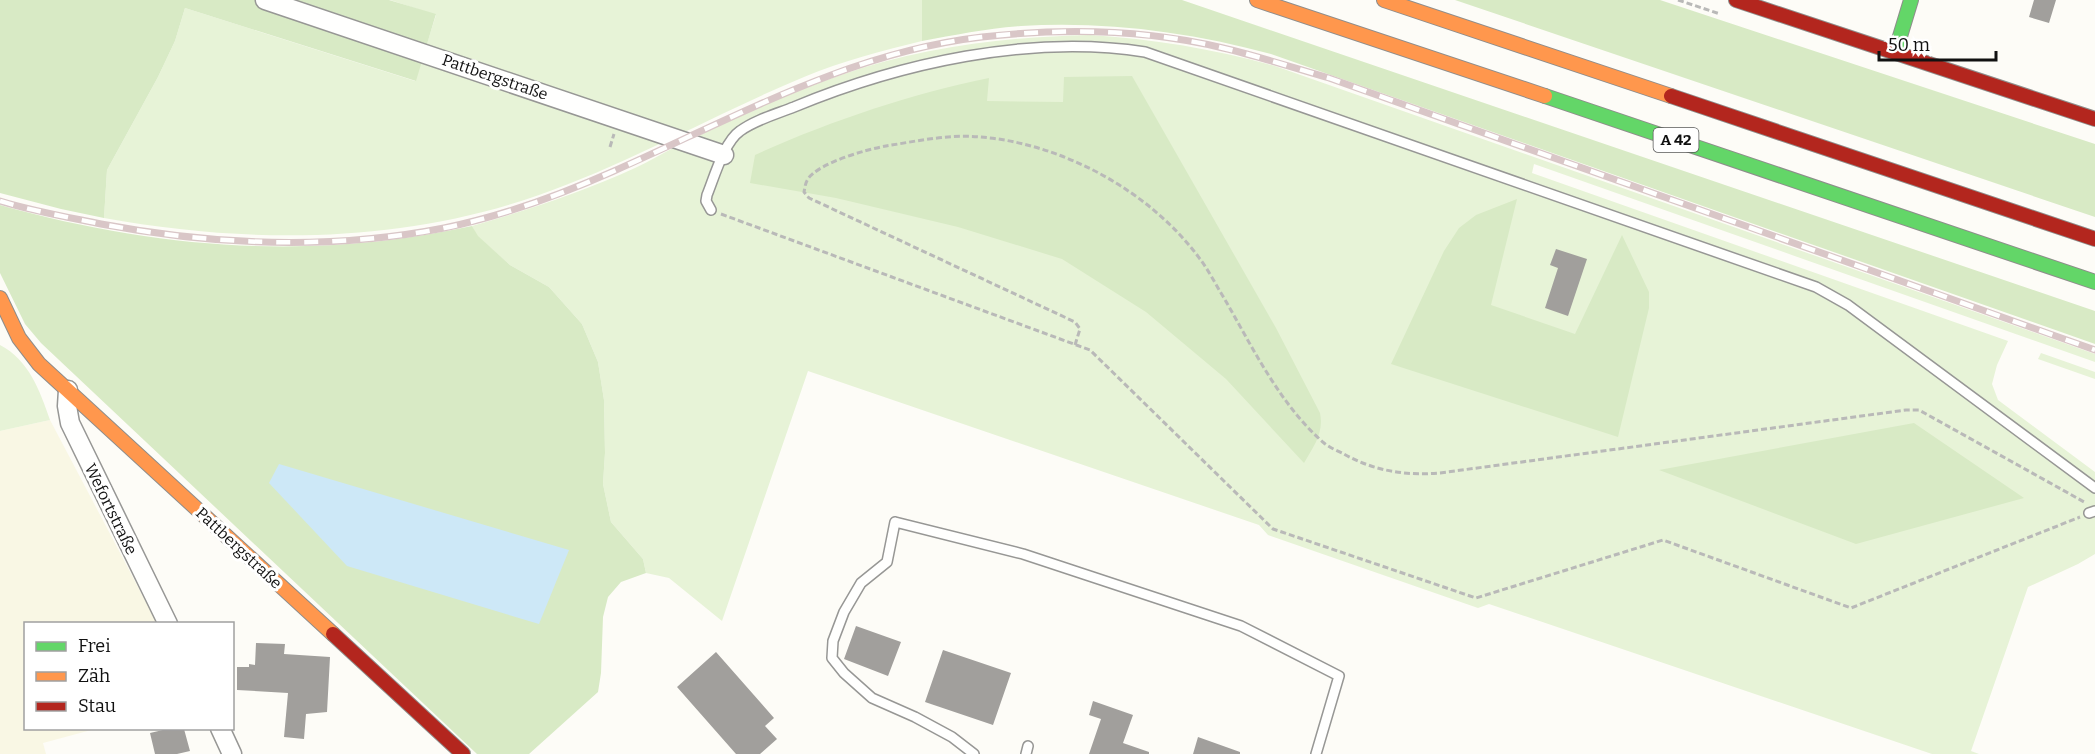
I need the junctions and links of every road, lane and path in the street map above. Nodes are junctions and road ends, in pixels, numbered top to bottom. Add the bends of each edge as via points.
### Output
1 (265, 0) edge
2 (1257, 0) edge
3 (1384, 0) edge
4 (1736, 0) edge
5 (1911, 0) edge
6 (1895, 53) junction
7 (2095, 119) edge
8 (724, 155) junction
9 (711, 210) joint
10 (2095, 239) edge
11 (2095, 282) edge
12 (0, 298) edge
13 (0, 333) edge
14 (20, 338) junction
15 (1075, 345) junction
16 (68, 390) junction
17 (2095, 488) edge
18 (2093, 511) edge
19 (167, 622) edge
20 (220, 730) edge
21 (232, 754) edge
22 (463, 754) edge
23 (974, 754) edge
24 (1316, 754) edge

1 - 8 street, Pattbergstraße
2 - 11 main road, A 42
3 - 10 main road, A 42
4 - 6 main road
5 - 6 main road
6 - 7 main road
8 - 9 lane via 707,195
8 - 17 lane via 740,131 813,99 889,74 1033,47 1145,52 1816,287 1862,316
9 - 15 path
12 - 14 main road, Pattbergstraße
13 - 14 street
14 - 16 main road, Pattbergstraße via 39,364
15 - 18 path via 1090,350 1273,530 1476,598 1663,540 1851,608
15 - 18 path via 1080,330 1074,322 809,198 804,192 808,177 841,159 878,147 941,137 979,136 1012,141 1056,152 1091,168 1171,224 1201,260 1274,382 1302,420 1326,444 1361,464 1417,475 1440,473 1918,410
16 - 19 street, Wefortstraße via 70,423
16 - 22 main road, Pattbergstraße
20 - 21 street
23 - 24 lane via 952,737 872,698 832,658 833,641 844,612 861,583 887,562 895,522 1023,554 1241,626 1339,675

